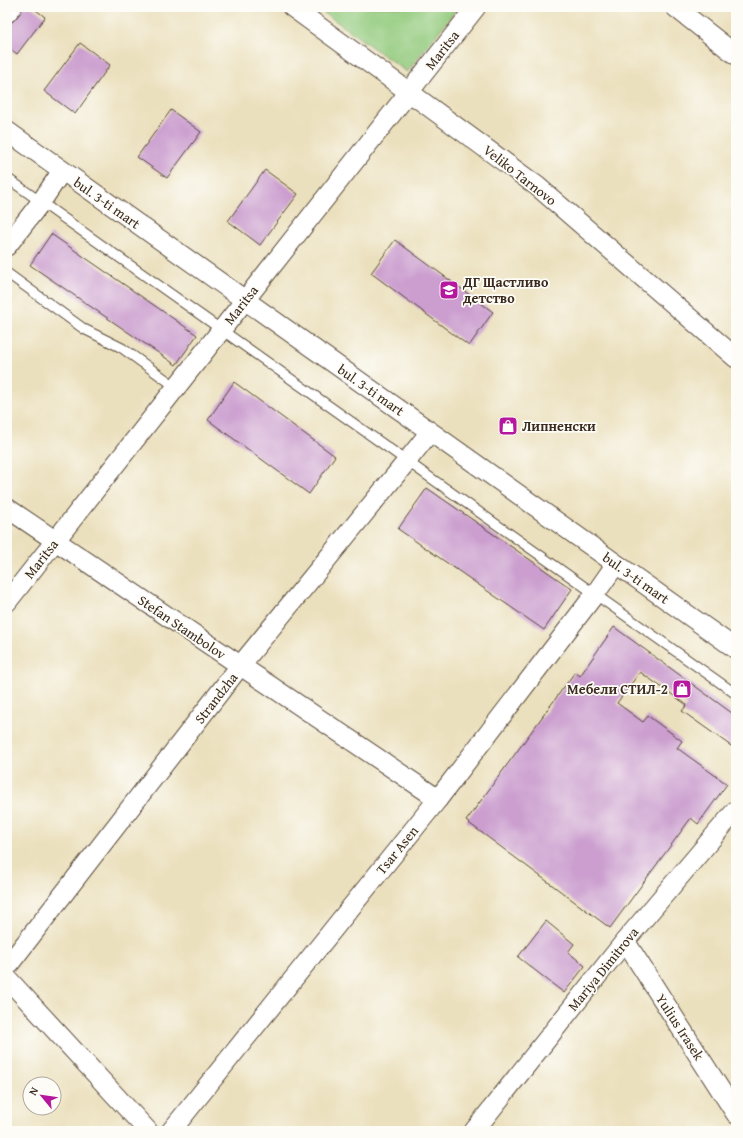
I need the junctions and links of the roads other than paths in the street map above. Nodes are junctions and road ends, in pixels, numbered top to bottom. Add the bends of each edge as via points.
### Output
1 (12, 7) edge
2 (292, 7) edge
3 (476, 7) edge
4 (675, 7) edge
5 (7, 14) edge
6 (733, 47) edge
7 (409, 92) junction
8 (7, 131) edge
9 (62, 171) junction
10 (7, 178) edge
11 (41, 202) junction
12 (7, 246) edge
13 (7, 273) edge
14 (245, 300) junction
15 (222, 330) junction
16 (736, 358) edge
17 (176, 387) junction
18 (430, 432) junction
19 (408, 461) junction
20 (7, 508) edge
21 (55, 541) junction
22 (616, 564) junction
23 (595, 594) junction
24 (7, 602) edge
25 (736, 649) edge
26 (240, 666) junction
27 (736, 694) edge
28 (438, 799) junction
29 (736, 810) edge
30 (625, 941) junction
31 (7, 967) edge
32 (7, 978) edge
33 (736, 1114) edge
34 (148, 1131) edge
35 (171, 1131) edge
36 (474, 1131) edge

1 - 5 street
2 - 7 street, Veliko Tarnovo
3 - 7 street, Maritsa
4 - 6 street
7 - 14 street, Maritsa
7 - 16 street, Veliko Tarnovo via 537,186
8 - 9 street, bul. 3-ti mart
9 - 11 street
9 - 14 street, bul. 3-ti mart
10 - 11 lane
11 - 12 street
11 - 15 lane
13 - 17 lane via 84,329 122,348
14 - 15 street, Maritsa
14 - 18 street, bul. 3-ti mart
15 - 17 street, Maritsa
15 - 19 lane
17 - 21 street, Maritsa
18 - 19 street, Strandzha
18 - 22 street, bul. 3-ti mart
19 - 23 lane
19 - 26 street, Strandzha
20 - 21 street, Stefan Stambolov
21 - 24 street, Maritsa
21 - 26 street, Stefan Stambolov
22 - 23 street, Tsar Asen
22 - 25 street, bul. 3-ti mart
23 - 27 lane
23 - 28 street, Tsar Asen
26 - 28 street, Stefan Stambolov
26 - 31 street, Strandzha
28 - 35 street, Tsar Asen
29 - 30 street, Mariya Dimitrova
30 - 33 street, Yulius Irasek
30 - 36 street, Mariya Dimitrova
32 - 34 street

